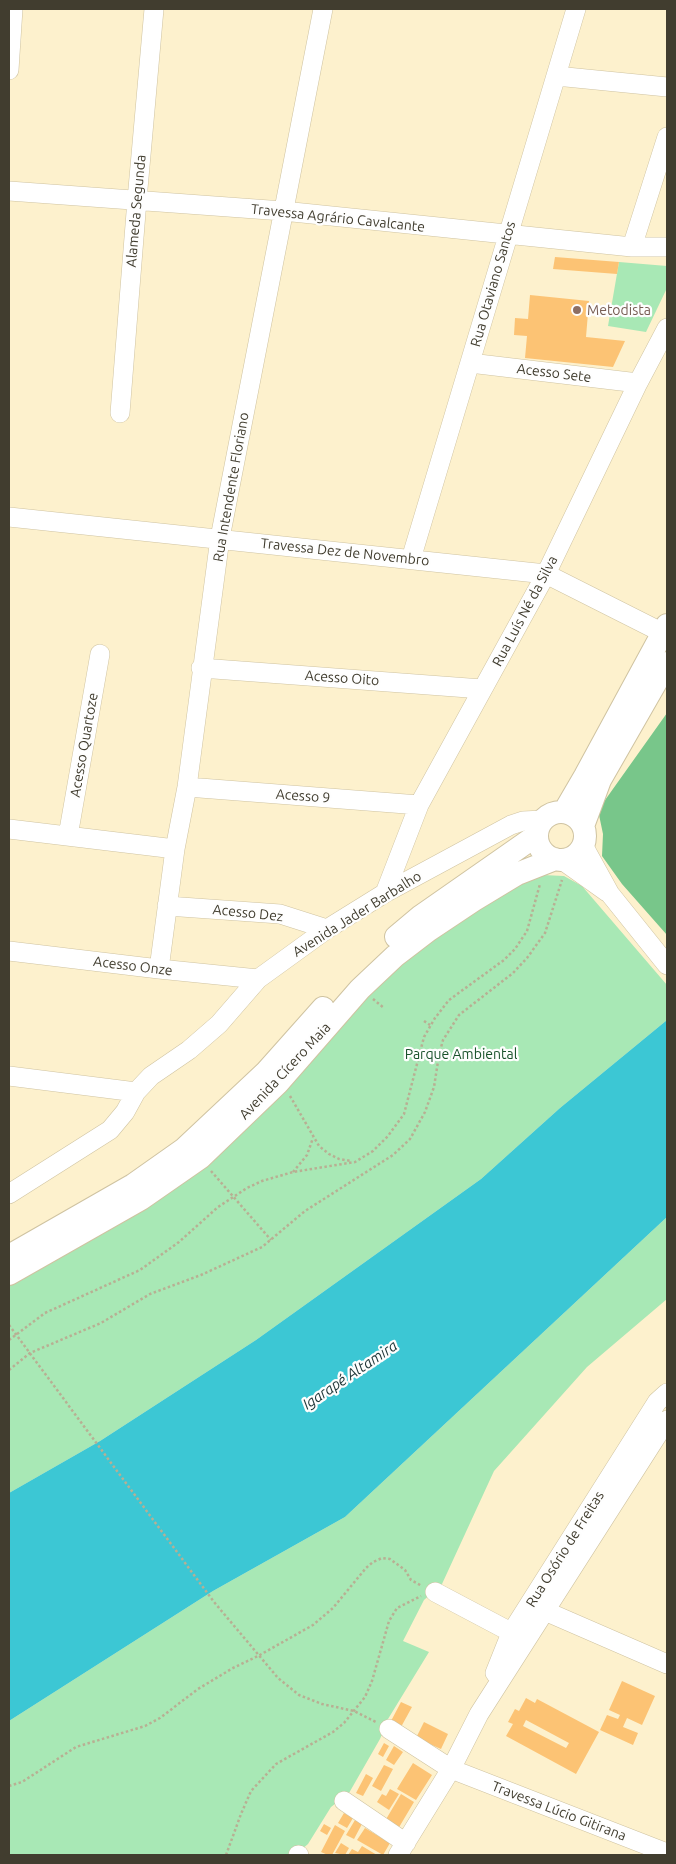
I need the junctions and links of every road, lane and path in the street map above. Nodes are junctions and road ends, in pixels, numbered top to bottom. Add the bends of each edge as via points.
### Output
1 (13, 9) edge
2 (154, 9) edge
3 (323, 9) edge
4 (576, 9) edge
5 (9, 70) edge
6 (556, 76) junction
7 (667, 87) edge
8 (667, 136) edge
9 (9, 191) edge
10 (136, 200) junction
11 (283, 211) junction
12 (507, 235) junction
13 (632, 247) junction
14 (667, 247) edge
15 (667, 328) edge
16 (470, 363) junction
17 (638, 384) junction
18 (120, 413) dead end
19 (9, 517) edge
20 (220, 538) junction
21 (412, 559) junction
22 (546, 574) junction
23 (666, 631) edge
24 (100, 654) dead end
25 (667, 663) edge
26 (201, 668) junction
27 (482, 689) junction
28 (186, 787) junction
29 (419, 804) junction
30 (564, 812) junction
31 (540, 828) junction
32 (9, 829) edge
33 (583, 835) junction
34 (68, 836) junction
35 (175, 849) junction
36 (556, 868) junction
37 (385, 894) junction
38 (610, 894) junction
39 (167, 906) junction
40 (327, 929) junction
41 (9, 951) edge
42 (667, 965) edge
43 (159, 969) junction
44 (258, 979) junction
45 (424, 1021) dead end
46 (430, 1025) junction
47 (9, 1076) edge
48 (278, 1083) junction
49 (136, 1092) junction
50 (313, 1138) junction
51 (200, 1158) junction
52 (355, 1162) junction
53 (293, 1172) junction
54 (9, 1194) edge
55 (233, 1197) junction
56 (270, 1240) junction
57 (9, 1256) edge
58 (9, 1274) edge
59 (9, 1325) edge
60 (16, 1335) junction
61 (9, 1340) edge
62 (30, 1354) junction
63 (9, 1370) edge
64 (664, 1400) edge
65 (667, 1420) edge
66 (434, 1592) junction
67 (545, 1611) junction
68 (519, 1637) junction
69 (258, 1656) junction
70 (667, 1664) edge
71 (354, 1711) junction
72 (389, 1729) joint
73 (451, 1768) junction
74 (9, 1786) edge
75 (344, 1801) dead end
76 (402, 1849) edge
77 (667, 1853) edge
78 (226, 1855) edge

1 - 5 street
2 - 10 street, Alameda Segunda
3 - 11 street, Rua Intendente Floriano
4 - 6 street, Rua Otaviano Santos
6 - 7 street
6 - 12 street, Rua Otaviano Santos
8 - 13 street
9 - 10 street, Travessa Agrário Cavalcante
10 - 11 street, Travessa Agrário Cavalcante
10 - 18 street, Alameda Segunda
11 - 12 street, Travessa Agrário Cavalcante
11 - 20 street, Rua Intendente Floriano
12 - 13 street, Travessa Agrário Cavalcante
12 - 16 street, Rua Otaviano Santos
13 - 14 street, Travessa Agrário Cavalcante
15 - 17 street, Rua Luís Né da Silva
16 - 17 street, Acesso Sete
16 - 21 street, Rua Otaviano Santos
17 - 22 street, Rua Luís Né da Silva
19 - 20 street, Travessa Dez de Novembro
20 - 21 street, Travessa Dez de Novembro
20 - 26 street, Rua Intendente Floriano
21 - 22 street, Travessa Dez de Novembro
22 - 23 street, Travessa Dez de Novembro
22 - 27 street, Rua Luís Né da Silva
23 - 30 main road
24 - 34 street, Acesso Quartoze
25 - 33 main road via 600,780
26 - 27 street, Acesso Oito
26 - 28 street, Rua Intendente Floriano
27 - 29 street, Rua Luís Né da Silva
28 - 29 street, Acesso 9
28 - 35 street, Rua Intendente Floriano
29 - 37 street, Rua Luís Né da Silva
30 - 31 main road via 556,813
30 - 33 main road via 572,814
31 - 36 main road via 538,843
31 - 37 street, Avenida Jader Barbalho via 524,821 511,825
31 - 57 main road, Avenida Cícero Maia via 384,946 348,980 266,1072 184,1149 133,1185
32 - 34 street
33 - 36 main road via 575,856
33 - 38 street
34 - 35 street
35 - 39 street, Rua Intendente Floriano
36 - 38 street
36 - 46 path via 527,931 515,949 449,1000
36 - 48 main road, Avenida Cícero Maia via 517,874 429,930 395,956 360,989
36 - 56 path via 545,933 513,973 458,1016 443,1040 434,1087 410,1139 393,1155 305,1211
37 - 40 street, Avenida Jader Barbalho
38 - 42 street
39 - 40 street, Acesso Dez via 280,914
39 - 43 street, Rua Intendente Floriano
40 - 44 street, Avenida Jader Barbalho
41 - 43 street, Acesso Onze
43 - 44 street, Acesso Onze
44 - 49 street, Avenida Jader Barbalho via 219,1024 151,1076
45 - 46 path
46 - 52 path via 404,1114 374,1151
47 - 49 street
48 - 50 path via 294,1100
48 - 51 main road, Avenida Cícero Maia
49 - 54 street, Avenida Jader Barbalho via 110,1130
50 - 52 path via 329,1154
50 - 53 path via 307,1155
51 - 55 path
51 - 58 main road, Avenida Cícero Maia via 141,1199
52 - 53 path
53 - 55 path via 262,1181
55 - 56 path
55 - 60 path via 140,1270 45,1313
56 - 62 path via 231,1262 150,1294 101,1323
59 - 60 path
60 - 61 path
60 - 62 path
62 - 63 path
62 - 69 path via 214,1602
64 - 68 street, Rua Osório de Freitas
65 - 67 street, Rua Osório de Freitas
66 - 68 street
66 - 69 path via 411,1580 397,1563 382,1558 366,1568 333,1608 313,1624
66 - 71 path via 397,1608 388,1621 372,1681
67 - 68 street, Rua Osório de Freitas
67 - 70 street
68 - 73 street, Rua Osório de Freitas
69 - 71 path via 299,1695
69 - 74 path via 233,1668 145,1726 76,1747 22,1782
71 - 72 path
71 - 78 path via 333,1732 276,1764 263,1777 251,1791
72 - 73 street, Travessa Lúcio Gitirana
73 - 76 street, Rua Osório de Freitas
73 - 77 street, Travessa Lúcio Gitirana
75 - 76 street

